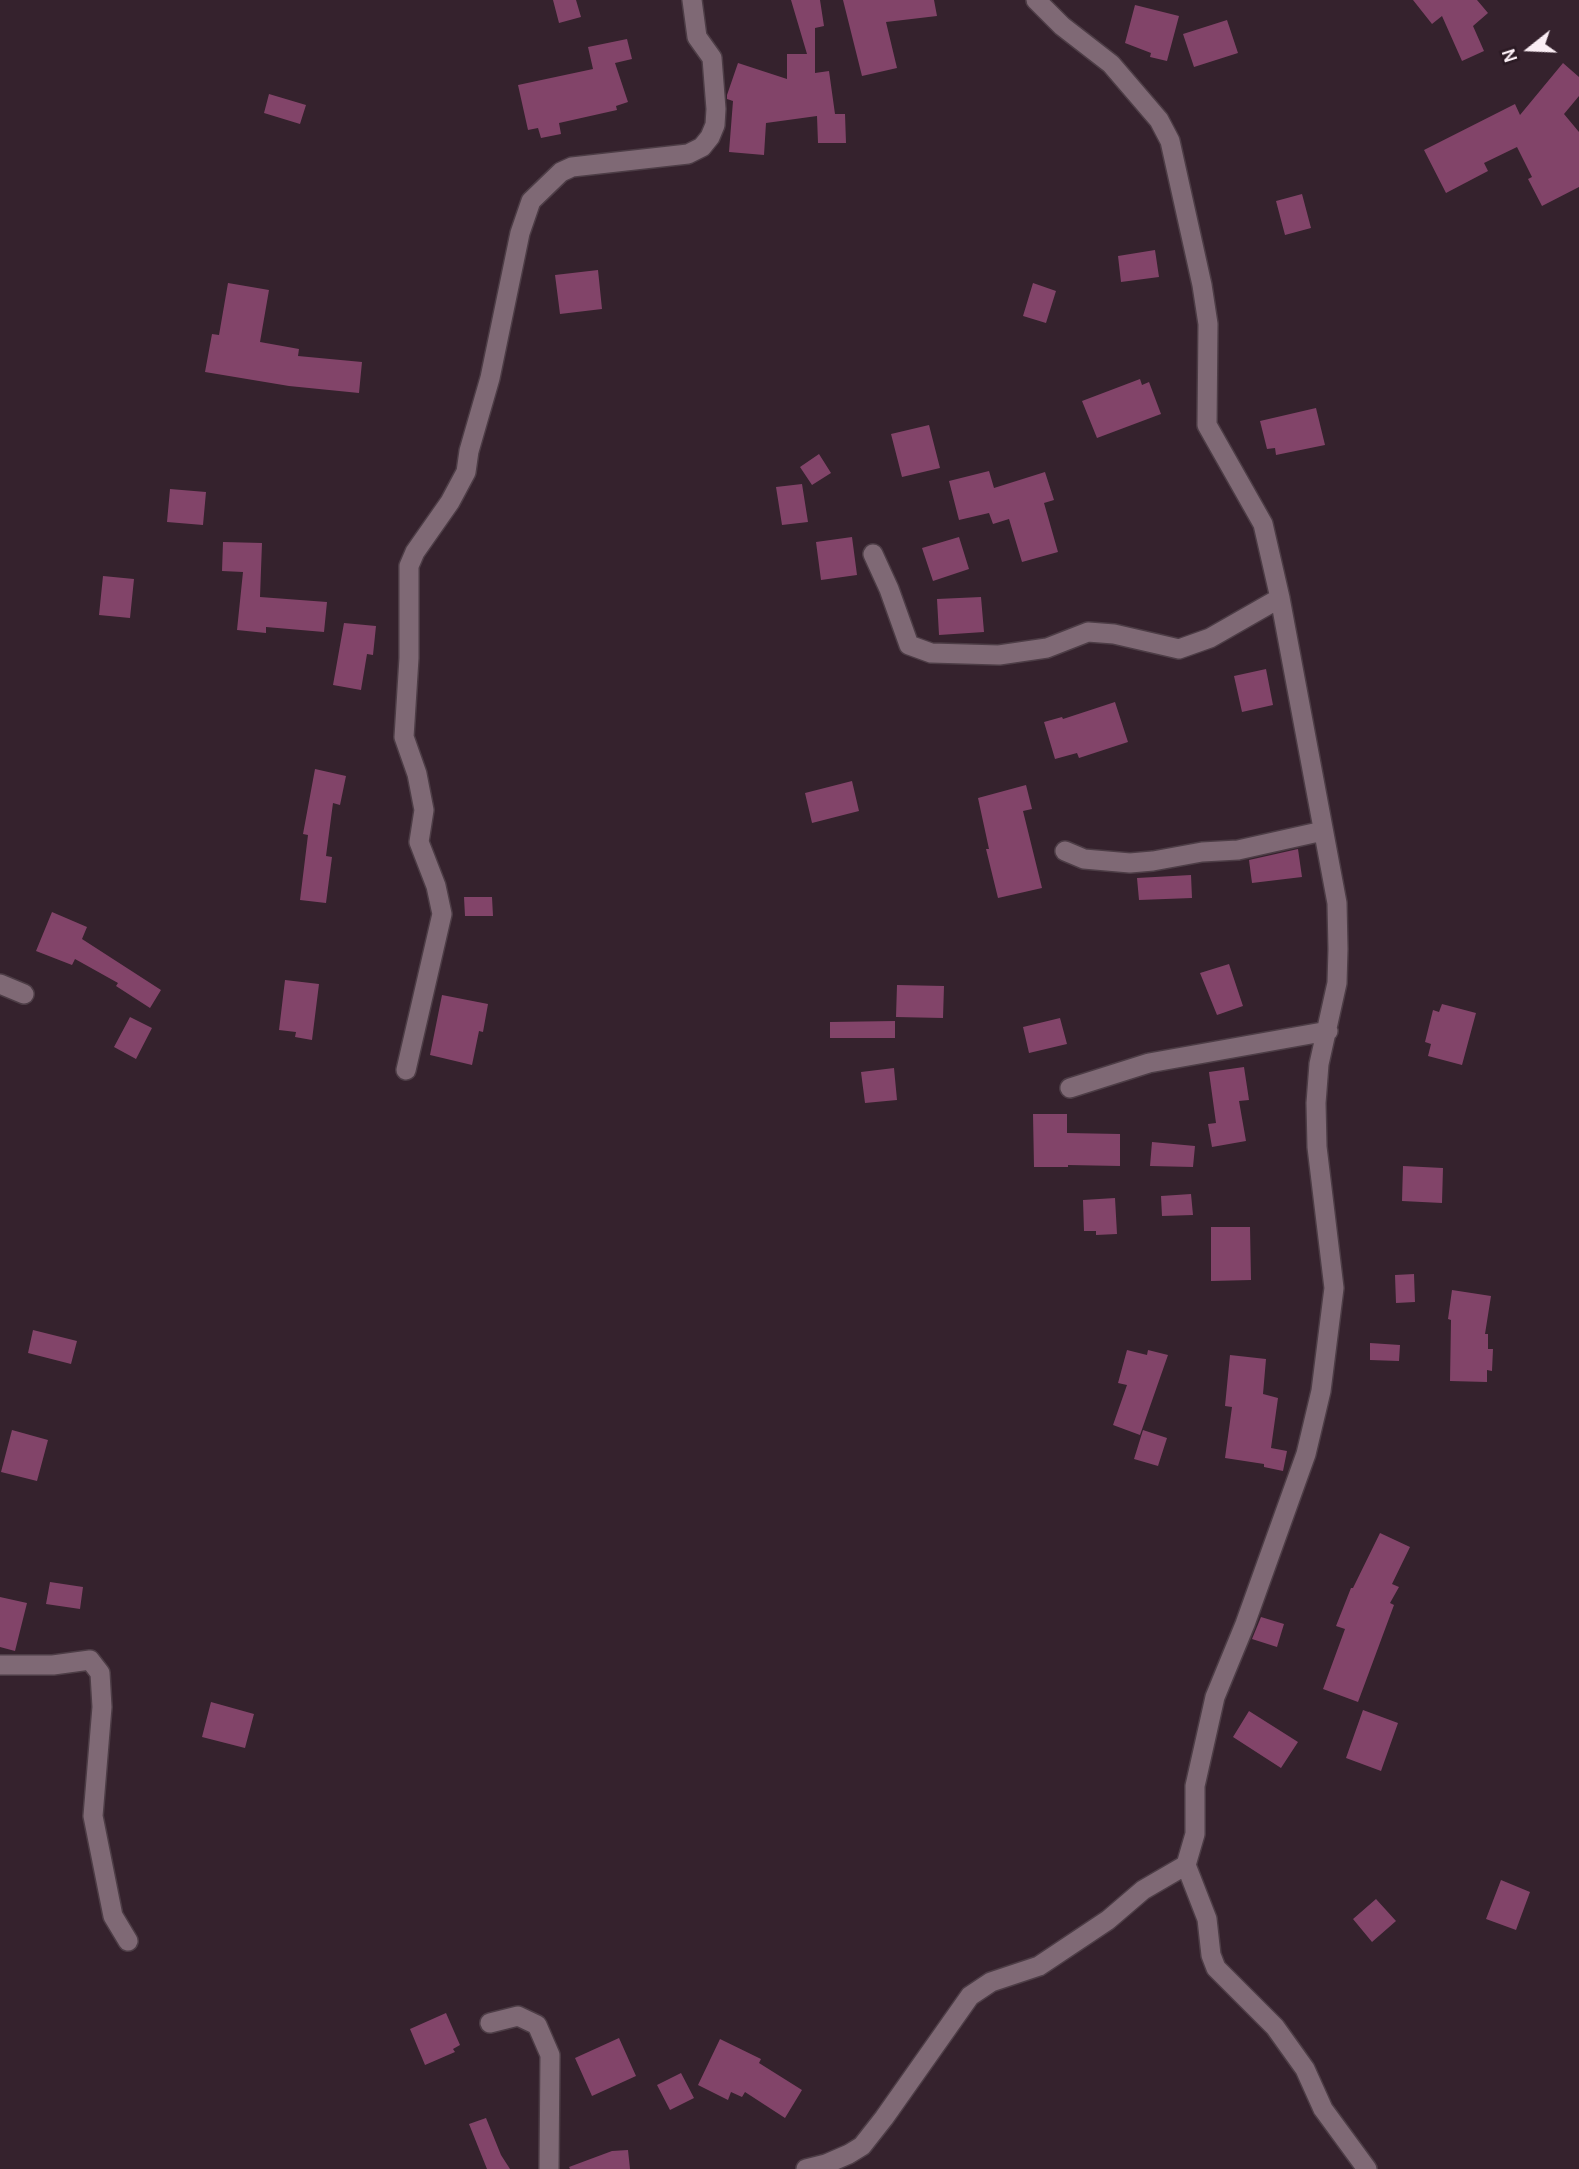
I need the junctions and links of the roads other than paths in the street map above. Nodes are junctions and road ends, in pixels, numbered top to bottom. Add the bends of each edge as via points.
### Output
1 (692, 0) edge
2 (1036, 0) edge
3 (873, 554) dead end
4 (1280, 598) junction
5 (1323, 831) junction
6 (1065, 851) dead end
7 (0, 984) edge
8 (24, 994) dead end
9 (1328, 1031) junction
10 (406, 1070) dead end
11 (1070, 1088) dead end
12 (0, 1665) edge
13 (1186, 1865) junction
14 (128, 1941) dead end
15 (490, 2024) dead end
16 (549, 2169) edge
17 (806, 2169) edge
18 (1367, 2169) edge

1 - 10 street via 697,37 712,58 716,109 710,137 688,154 572,167 531,201 466,472 409,566 404,737 418,774 424,810 419,842 442,914
2 - 4 street via 1111,64 1159,120 1170,141 1208,324 1207,425 1263,524
3 - 4 street via 909,645 931,653 999,655 1047,648 1088,632 1179,649 1210,638
4 - 5 street
5 - 6 street via 1238,850 1130,863 1084,859
5 - 9 street via 1337,903 1337,982
7 - 8 street
9 - 11 street via 1149,1063
9 - 13 street via 1318,1063 1315,1103 1334,1288 1321,1391 1306,1454 1215,1697 1195,1786 1195,1834
12 - 14 street via 90,1660 100,1673 102,1707 93,1816 113,1916
13 - 17 street via 1038,1966 991,1982 970,1996 862,2146
13 - 18 street via 1207,1919 1216,1968 1275,2027 1305,2069 1323,2109
15 - 16 street via 518,2016 537,2025 550,2055

